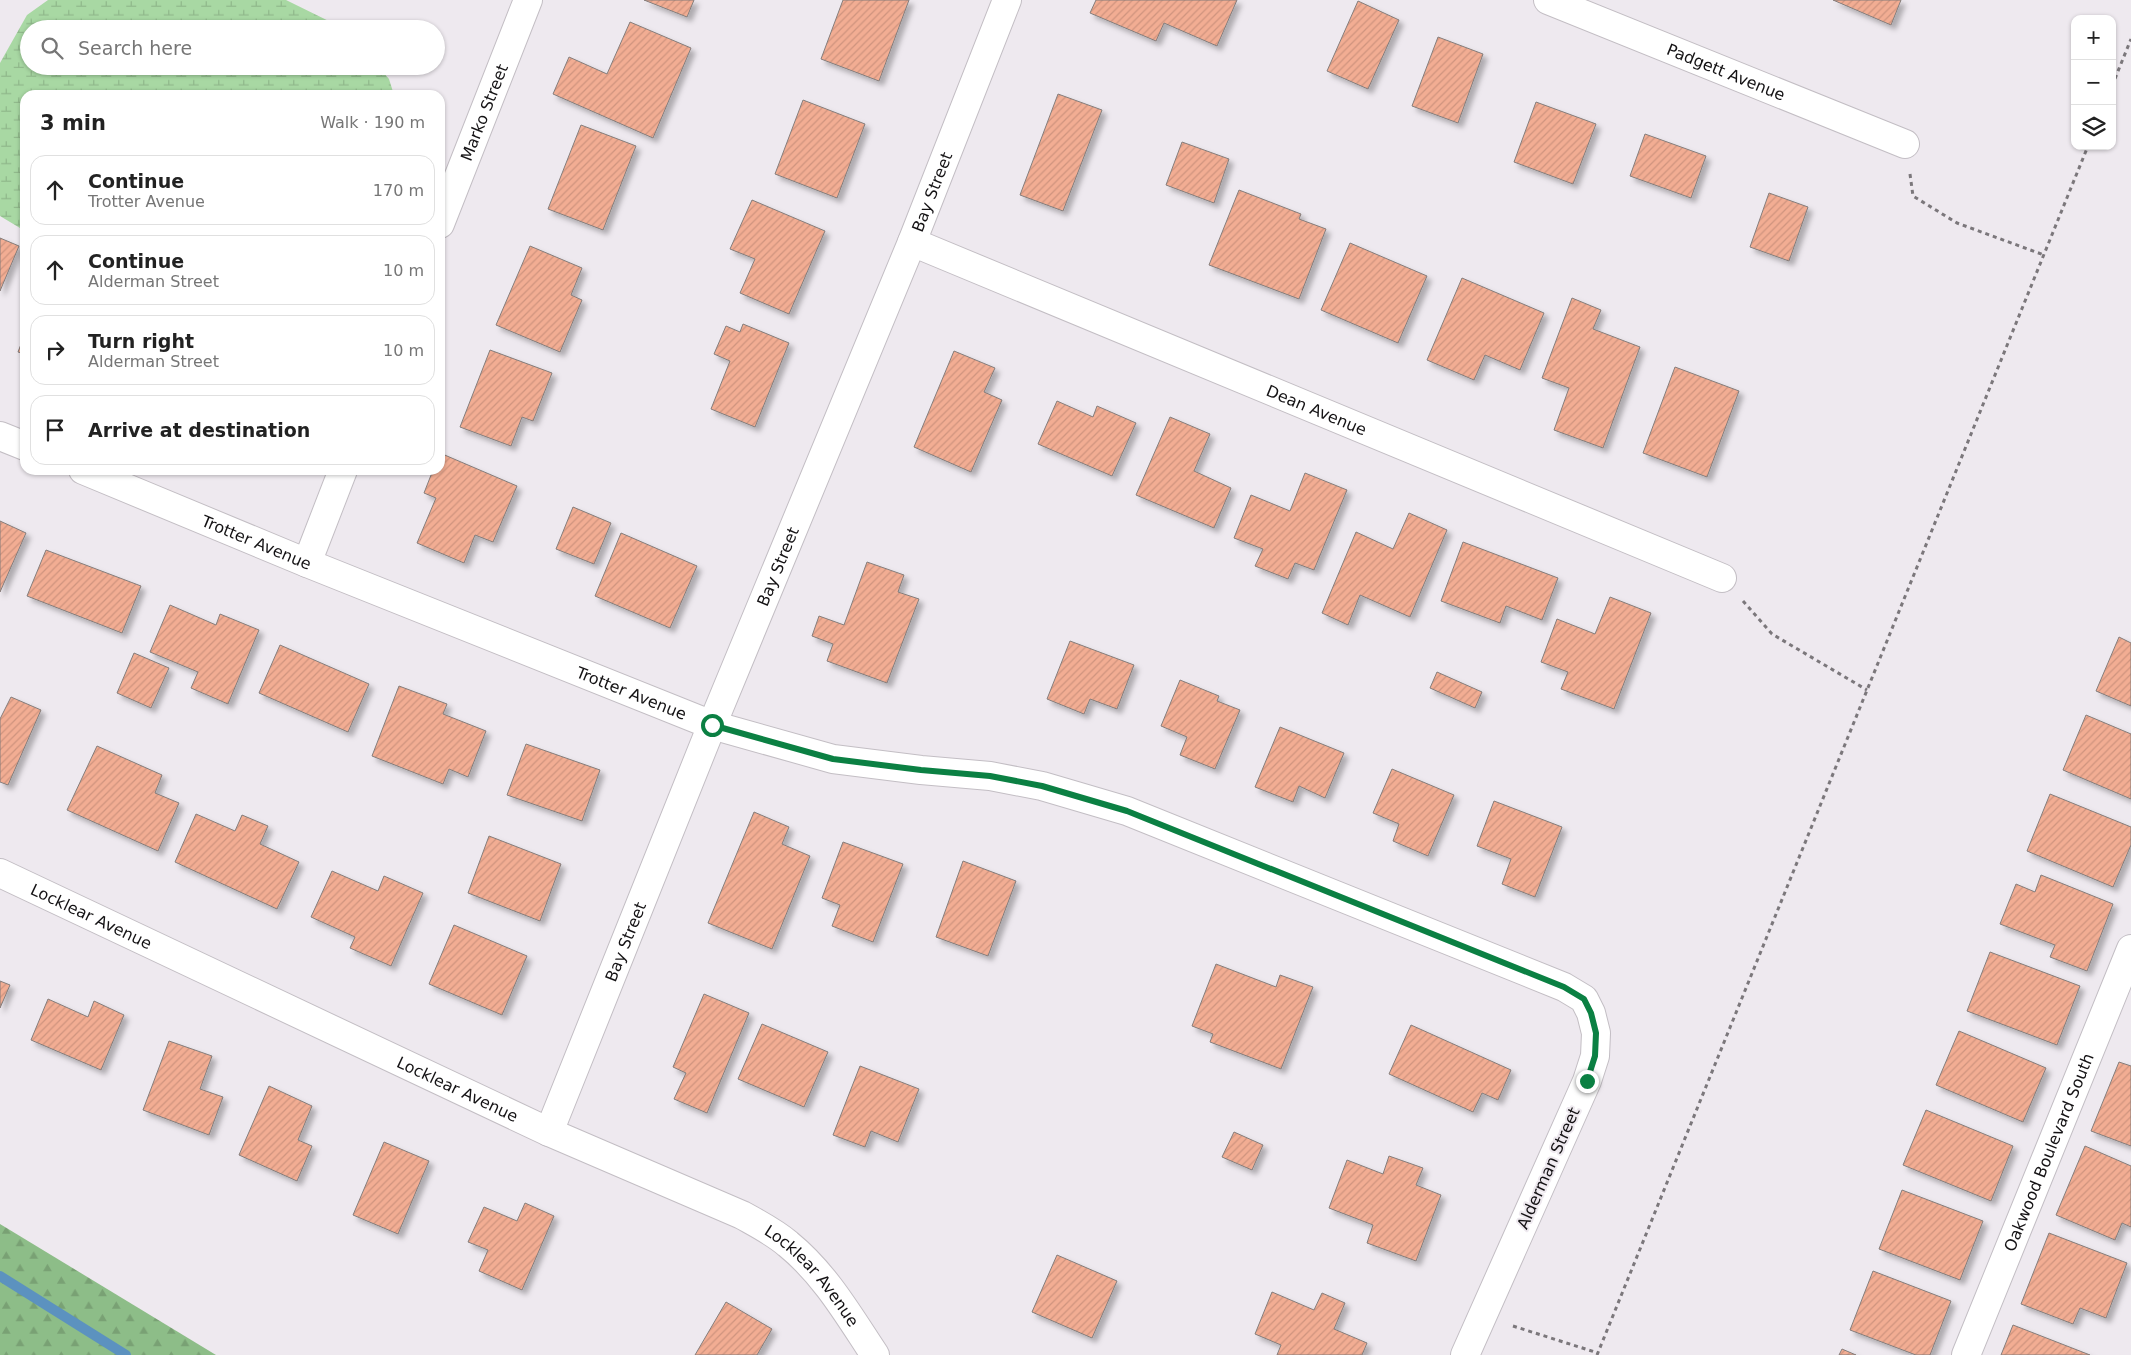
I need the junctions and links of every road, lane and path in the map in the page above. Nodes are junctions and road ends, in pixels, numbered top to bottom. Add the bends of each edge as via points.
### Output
1 (528, 0) edge
2 (1007, 0) edge
3 (1548, 0) edge
4 (2131, 39) edge
5 (2116, 76) edge
6 (1905, 144) joint
7 (2086, 150) edge
8 (445, 211) edge
9 (912, 242) junction
10 (2044, 254) junction
11 (0, 436) edge
12 (20, 444) edge
13 (94, 475) edge
14 (341, 475) edge
15 (307, 563) junction
16 (1722, 578) joint
17 (1867, 690) junction
18 (712, 725) junction
19 (0, 874) edge
20 (2131, 949) edge
21 (1564, 987) joint
22 (549, 1132) junction
23 (1487, 1306) junction
24 (1597, 1354) edge
25 (875, 1355) edge
26 (1465, 1355) edge
27 (1966, 1355) edge

1 - 8 street, Marko Street
2 - 9 street, Bay Street
3 - 6 street, Padgett Avenue
4 - 5 path
6 - 10 path via 1913,196 1958,223
7 - 10 path
9 - 16 street, Dean Avenue
9 - 18 street, Bay Street
10 - 17 path
11 - 12 street
13 - 15 street, Trotter Avenue
14 - 15 street
15 - 18 street, Trotter Avenue
16 - 17 path via 1772,634
17 - 24 path
18 - 21 street, Trotter Avenue via 833,759 990,776 1042,786 1127,811
18 - 22 street, Bay Street
19 - 22 street, Locklear Avenue
20 - 27 street, Oakwood Boulevard South
21 - 23 street, Alderman Street via 1584,999 1591,1013 1596,1033 1595,1056 1587,1081
22 - 25 street, Locklear Avenue via 766,1228 813,1267 831,1288
23 - 24 path via 1514,1326
23 - 26 street, Alderman Street

